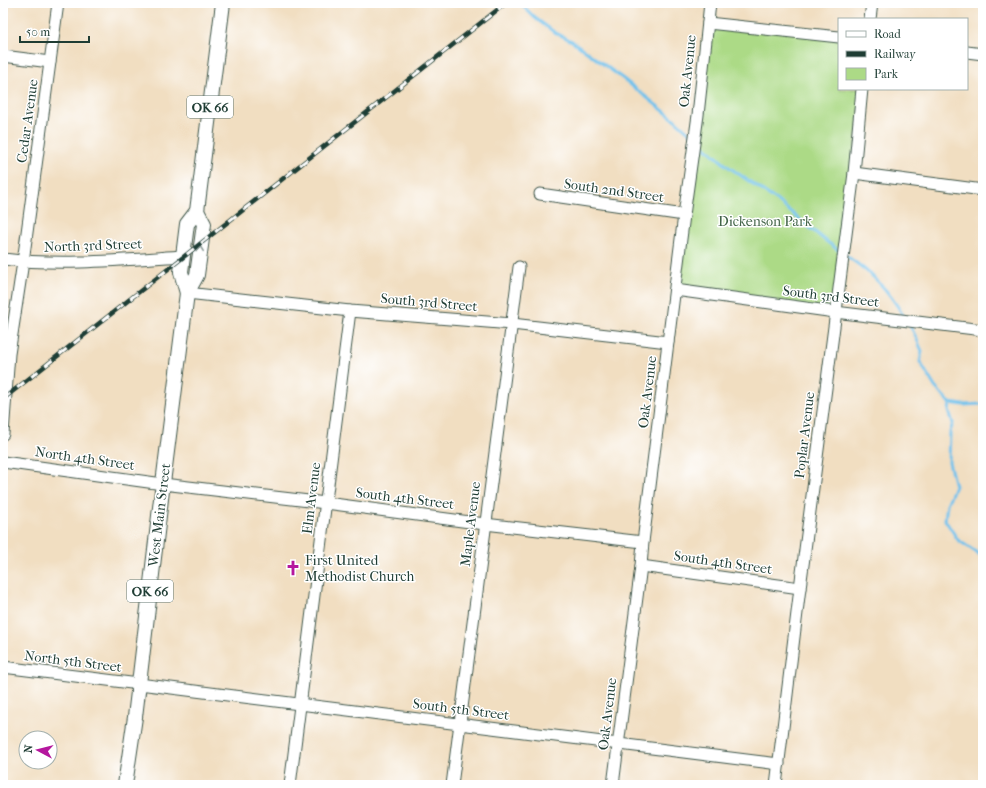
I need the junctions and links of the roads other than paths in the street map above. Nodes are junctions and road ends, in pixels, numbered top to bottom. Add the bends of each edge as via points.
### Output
1 (58, 3) edge
2 (223, 3) edge
3 (710, 3) edge
4 (872, 3) edge
5 (870, 18) edge
6 (708, 23) junction
7 (838, 37) edge
8 (968, 52) edge
9 (983, 54) edge
10 (3, 56) edge
11 (50, 62) junction
12 (862, 90) edge
13 (854, 173) junction
14 (983, 190) edge
15 (540, 194) dead end
16 (197, 211) junction
17 (684, 215) junction
18 (183, 256) junction
19 (3, 259) edge
20 (23, 262) junction
21 (519, 267) dead end
22 (675, 290) junction
23 (187, 293) junction
24 (350, 311) junction
25 (835, 312) junction
26 (512, 324) junction
27 (983, 330) edge
28 (668, 342) junction
29 (6, 357) edge
30 (3, 434) edge
31 (3, 462) edge
32 (163, 484) junction
33 (326, 503) junction
34 (485, 524) junction
35 (643, 542) junction
36 (641, 566) junction
37 (800, 588) junction
38 (3, 667) edge
39 (139, 684) junction
40 (300, 704) junction
41 (460, 724) junction
42 (618, 744) junction
43 (779, 764) junction
44 (125, 785) edge
45 (290, 785) edge
46 (452, 785) edge
47 (613, 785) edge
48 (776, 785) edge

1 - 11 street, Cedar Avenue
2 - 16 main road, West Main Street / OK 66
3 - 6 street, Oak Avenue
4 - 5 street
6 - 7 street
6 - 17 street, Oak Avenue
8 - 9 street
10 - 11 street
11 - 20 street, Cedar Avenue
12 - 13 street, Poplar Avenue
13 - 14 street
13 - 25 street, Poplar Avenue
15 - 17 street, South 2nd Street
16 - 18 main road, West Main Street / OK 66 via 187,224
23 -> 16 main road, West Main Street / OK 66 via 197,275 204,224
17 - 22 street, Oak Avenue
18 - 20 street, North 3rd Street
18 - 23 main road, West Main Street / OK 66 via 181,272
19 - 20 street, North 3rd Street
20 - 29 street, Cedar Avenue
21 - 26 street, Maple Avenue
22 - 25 street, South 3rd Street
22 - 28 street, Oak Avenue
23 - 24 street, South 3rd Street
23 - 32 main road, West Main Street / OK 66
24 - 26 street, South 3rd Street
24 - 33 street, Elm Avenue
25 - 27 street, South 3rd Street
25 - 37 street, Poplar Avenue
26 - 28 street, South 3rd Street
26 - 34 street, Maple Avenue
28 - 35 street, Oak Avenue
29 - 30 street, Cedar Avenue
31 - 32 street, North 4th Street
32 - 33 street, South 4th Street
32 - 39 main road, West Main Street / OK 66
33 - 34 street, South 4th Street
33 - 40 street, Elm Avenue
34 - 35 street, South 4th Street
34 - 41 street, Maple Avenue
35 - 36 street, Oak Avenue
36 - 37 street, South 4th Street
36 - 42 street, Oak Avenue
37 - 43 street, Poplar Avenue
38 - 39 street, North 5th Street
39 - 40 street, South 5th Street
39 - 44 main road, West Main Street / OK 66
40 - 41 street, South 5th Street
40 - 45 street, Elm Avenue
41 - 42 street, South 5th Street
41 - 46 street, Maple Avenue
42 - 43 street, South 5th Street
42 - 47 street, Oak Avenue
43 - 48 street, Poplar Avenue

